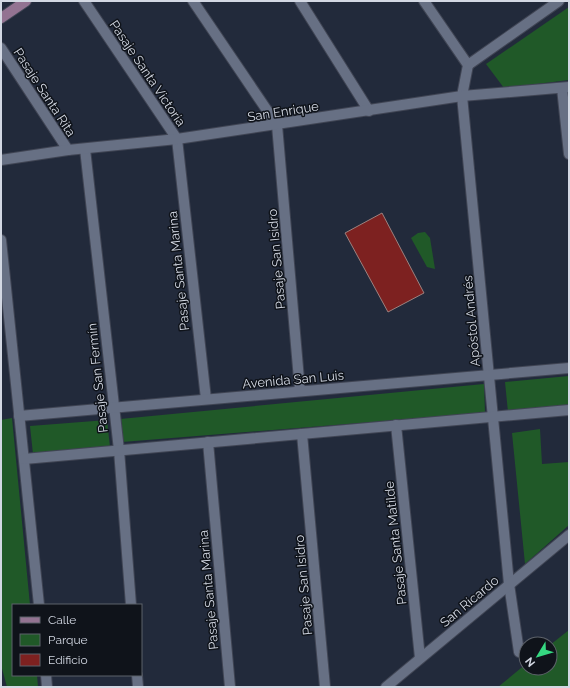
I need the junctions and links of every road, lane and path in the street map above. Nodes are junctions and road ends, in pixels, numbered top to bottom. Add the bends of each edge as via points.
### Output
1 (26, 1) edge
2 (84, 1) edge
3 (193, 1) edge
4 (300, 1) edge
5 (424, 1) edge
6 (559, 1) edge
7 (1, 18) edge
8 (1, 48) edge
9 (468, 65) junction
10 (565, 88) edge
11 (462, 96) junction
12 (369, 110) junction
13 (277, 125) junction
14 (177, 139) junction
15 (85, 148) junction
16 (68, 150) junction
17 (569, 154) edge
18 (1, 160) edge
19 (1, 240) edge
20 (569, 368) edge
21 (489, 375) junction
22 (300, 392) junction
23 (206, 399) junction
24 (114, 408) junction
25 (569, 410) edge
26 (19, 416) junction
27 (493, 417) junction
28 (396, 425) junction
29 (302, 434) junction
30 (208, 442) junction
31 (119, 450) junction
32 (24, 459) junction
33 (569, 535) edge
34 (509, 584) junction
35 (39, 604) edge
36 (131, 604) edge
37 (518, 645) edge
38 (420, 658) junction
39 (46, 676) edge
40 (137, 676) edge
41 (47, 687) edge
42 (138, 687) edge
43 (230, 687) edge
44 (325, 687) edge
45 (386, 687) edge

1 - 7 street
2 - 14 street, Pasaje Santa Victoria
3 - 13 street
4 - 12 street
5 - 9 street
6 - 9 street
8 - 16 street, Pasaje Santa Rita
9 - 11 street, Apóstol Andrés
10 - 11 street, San Enrique
10 - 17 street
11 - 12 street, San Enrique
11 - 21 street, Apóstol Andrés
12 - 13 street, San Enrique
13 - 14 street, San Enrique
13 - 22 street, Pasaje San Isidro
14 - 15 street, San Enrique
14 - 23 street, Pasaje Santa Marina
15 - 16 street, San Enrique
15 - 24 street, Pasaje San Fermín
16 - 18 street, San Enrique
19 - 26 street
20 - 21 street, Avenida San Luis
21 - 22 street, Avenida San Luis
21 - 27 street, Apóstol Andrés
22 - 23 street, Avenida San Luis
23 - 24 street, Avenida San Luis
24 - 26 street, Avenida San Luis
24 - 31 street, Pasaje San Fermín
25 - 27 street
26 - 32 street
27 - 28 street
27 - 34 street, Apóstol Andrés
28 - 29 street
28 - 38 street, Pasaje Santa Matilde
29 - 30 street
29 - 44 street, Pasaje San Isidro
30 - 31 street
30 - 43 street, Pasaje Santa Marina
31 - 32 street
31 - 36 street, Pasaje San Fermín
32 - 35 street
33 - 34 street, San Ricardo
34 - 37 street, Apóstol Andrés
34 - 38 street, San Ricardo
38 - 45 street, San Ricardo
39 - 41 street
40 - 42 street

